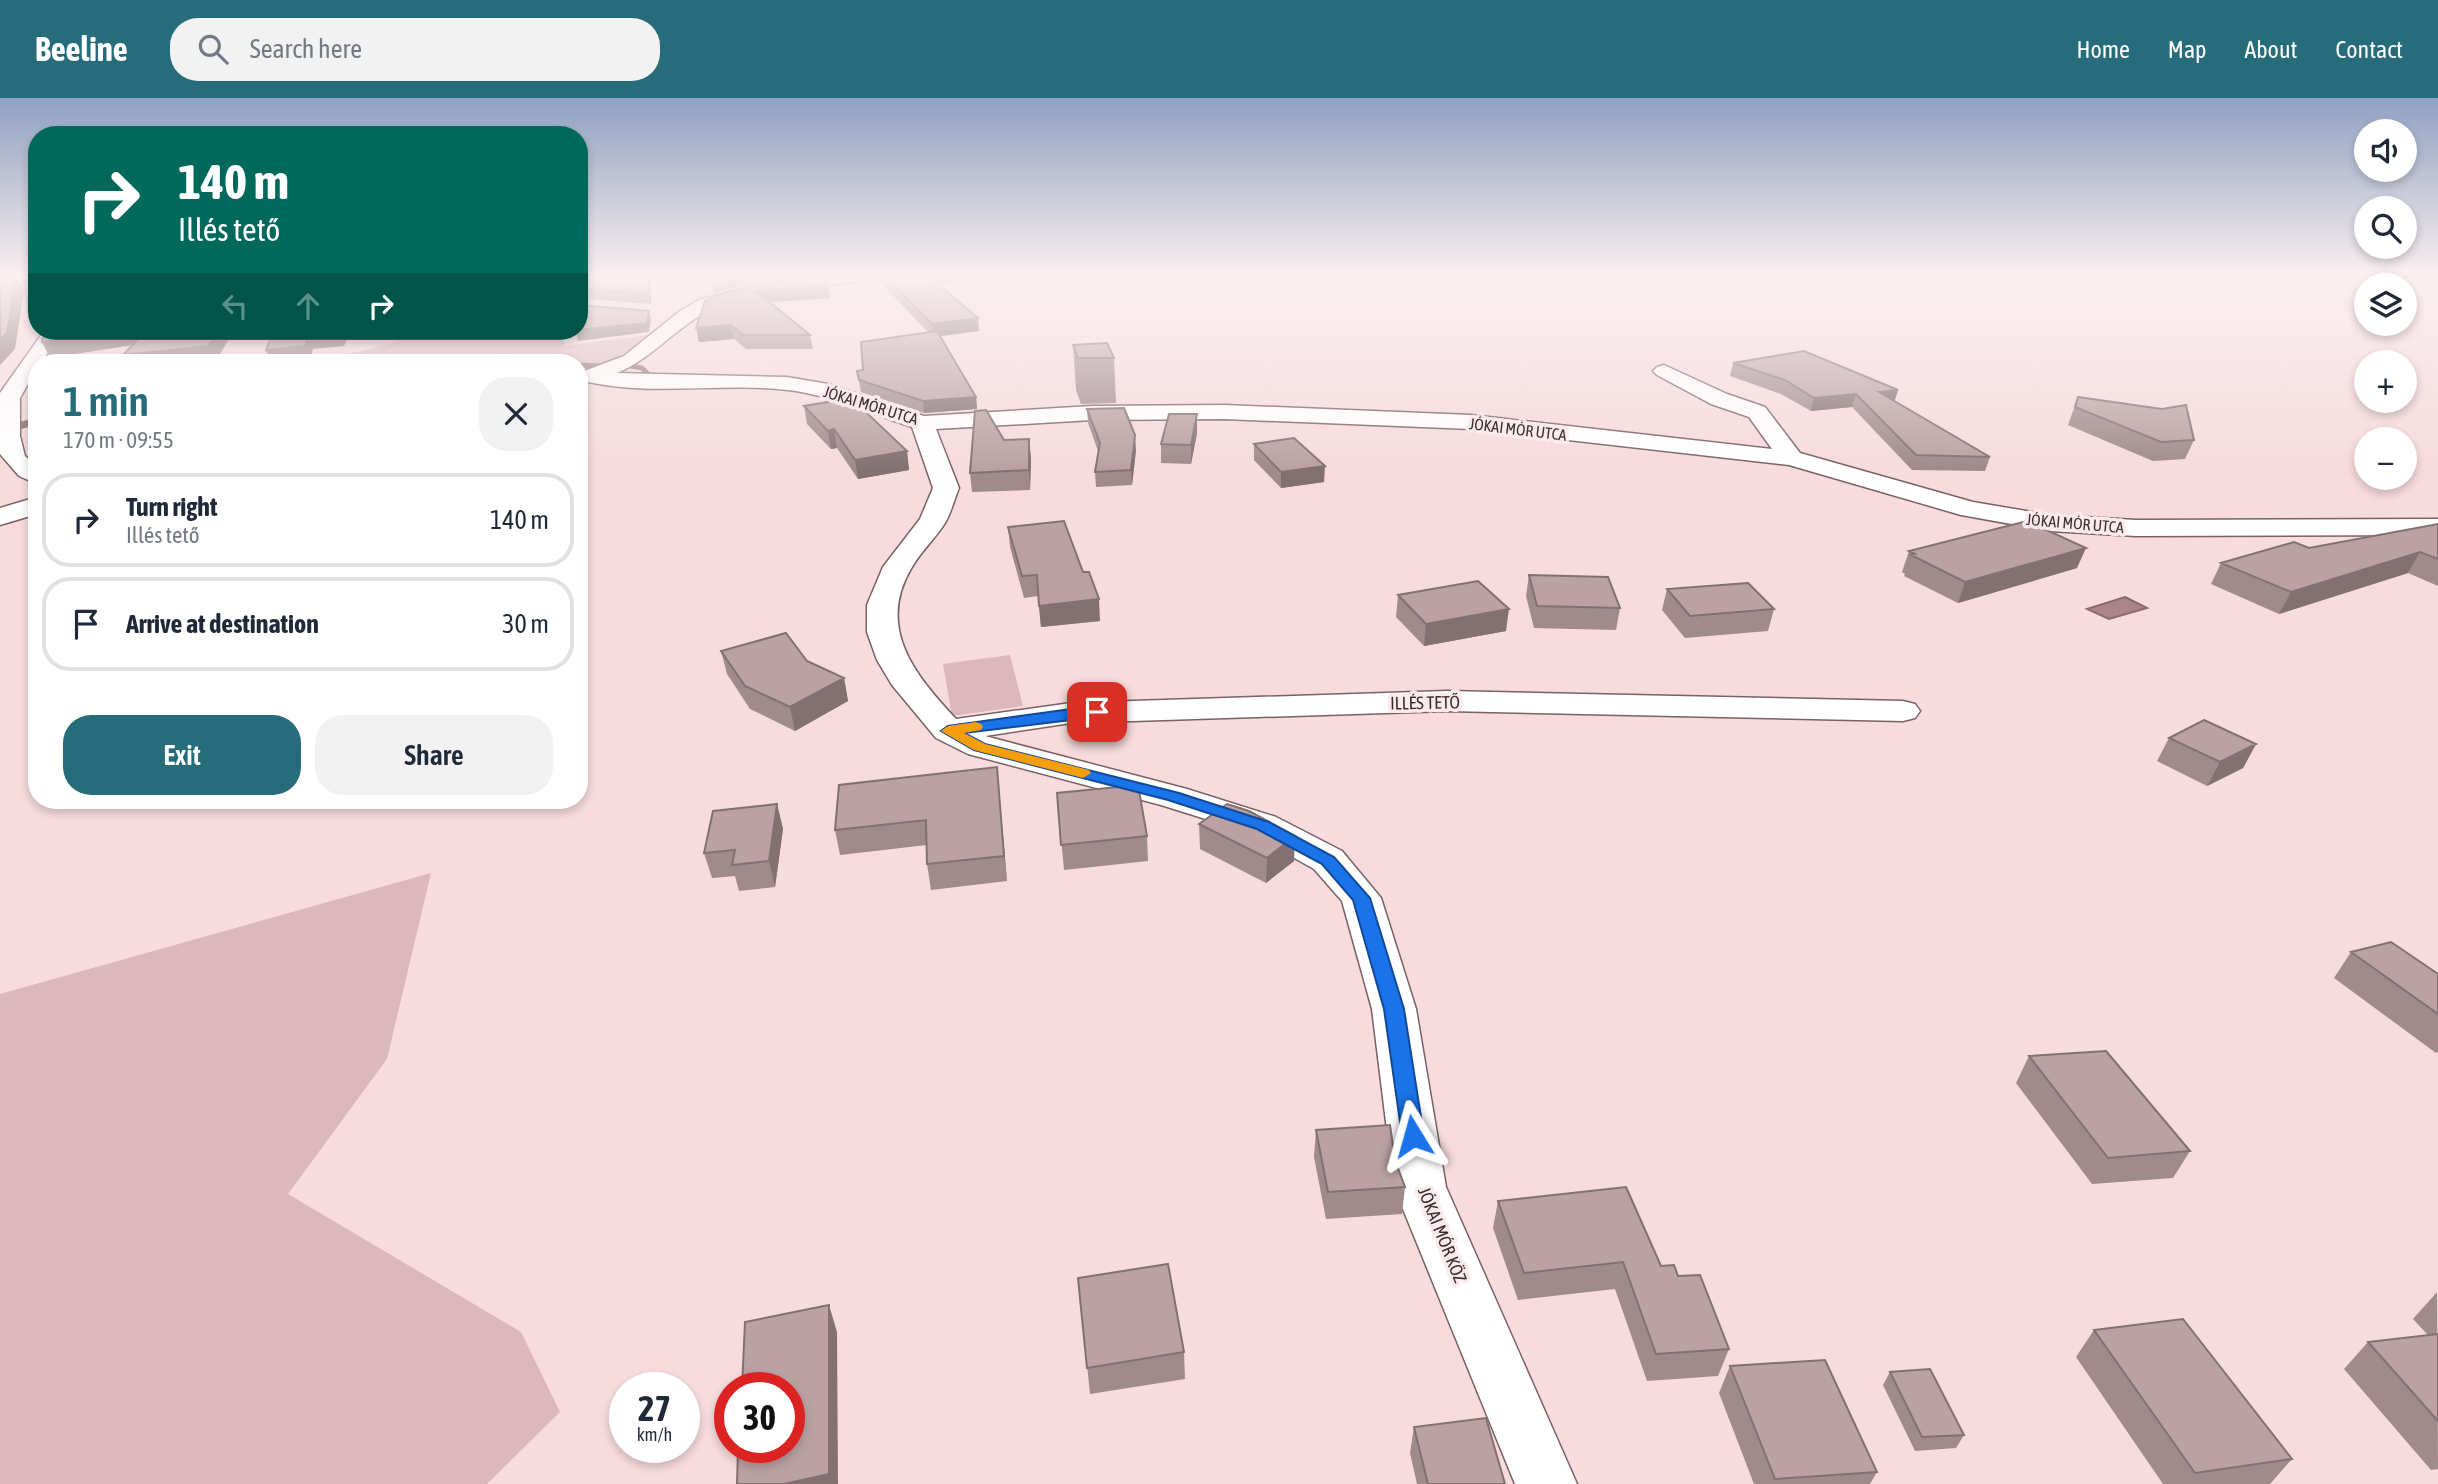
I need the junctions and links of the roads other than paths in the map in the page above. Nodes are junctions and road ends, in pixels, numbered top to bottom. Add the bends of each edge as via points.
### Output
1 (658, 339) edge
2 (28, 369) edge
3 (1664, 371) dead end
4 (588, 383) edge
5 (588, 384) edge
6 (588, 384) edge
7 (675, 403) dead end
8 (922, 422) junction
9 (1791, 458) junction
10 (28, 471) edge
11 (28, 508) edge
12 (0, 517) edge
13 (2438, 527) edge
14 (1903, 710) dead end
15 (948, 731) junction
16 (1546, 1484) edge

1 - 4 street
2 - 10 street via 9,397 11,455
3 - 9 street via 1757,412
5 - 7 street
6 - 8 street, JÓKAI MÓR UTCA via 787,383
8 - 9 street, JÓKAI MÓR UTCA via 1224,412 1414,419
8 - 15 street, JÓKAI MÓR KÖZ via 946,488 933,521 897,566 883,605 882,632 908,685
9 - 13 street, JÓKAI MÓR UTCA via 1970,509 2050,523 2136,528
11 - 12 street
14 - 15 street, ILLÉS TETŐ via 1447,701 1071,713
15 - 16 street, JÓKAI MÓR KÖZ via 979,747 1263,825 1328,860 1361,898 1394,1009 1420,1186

